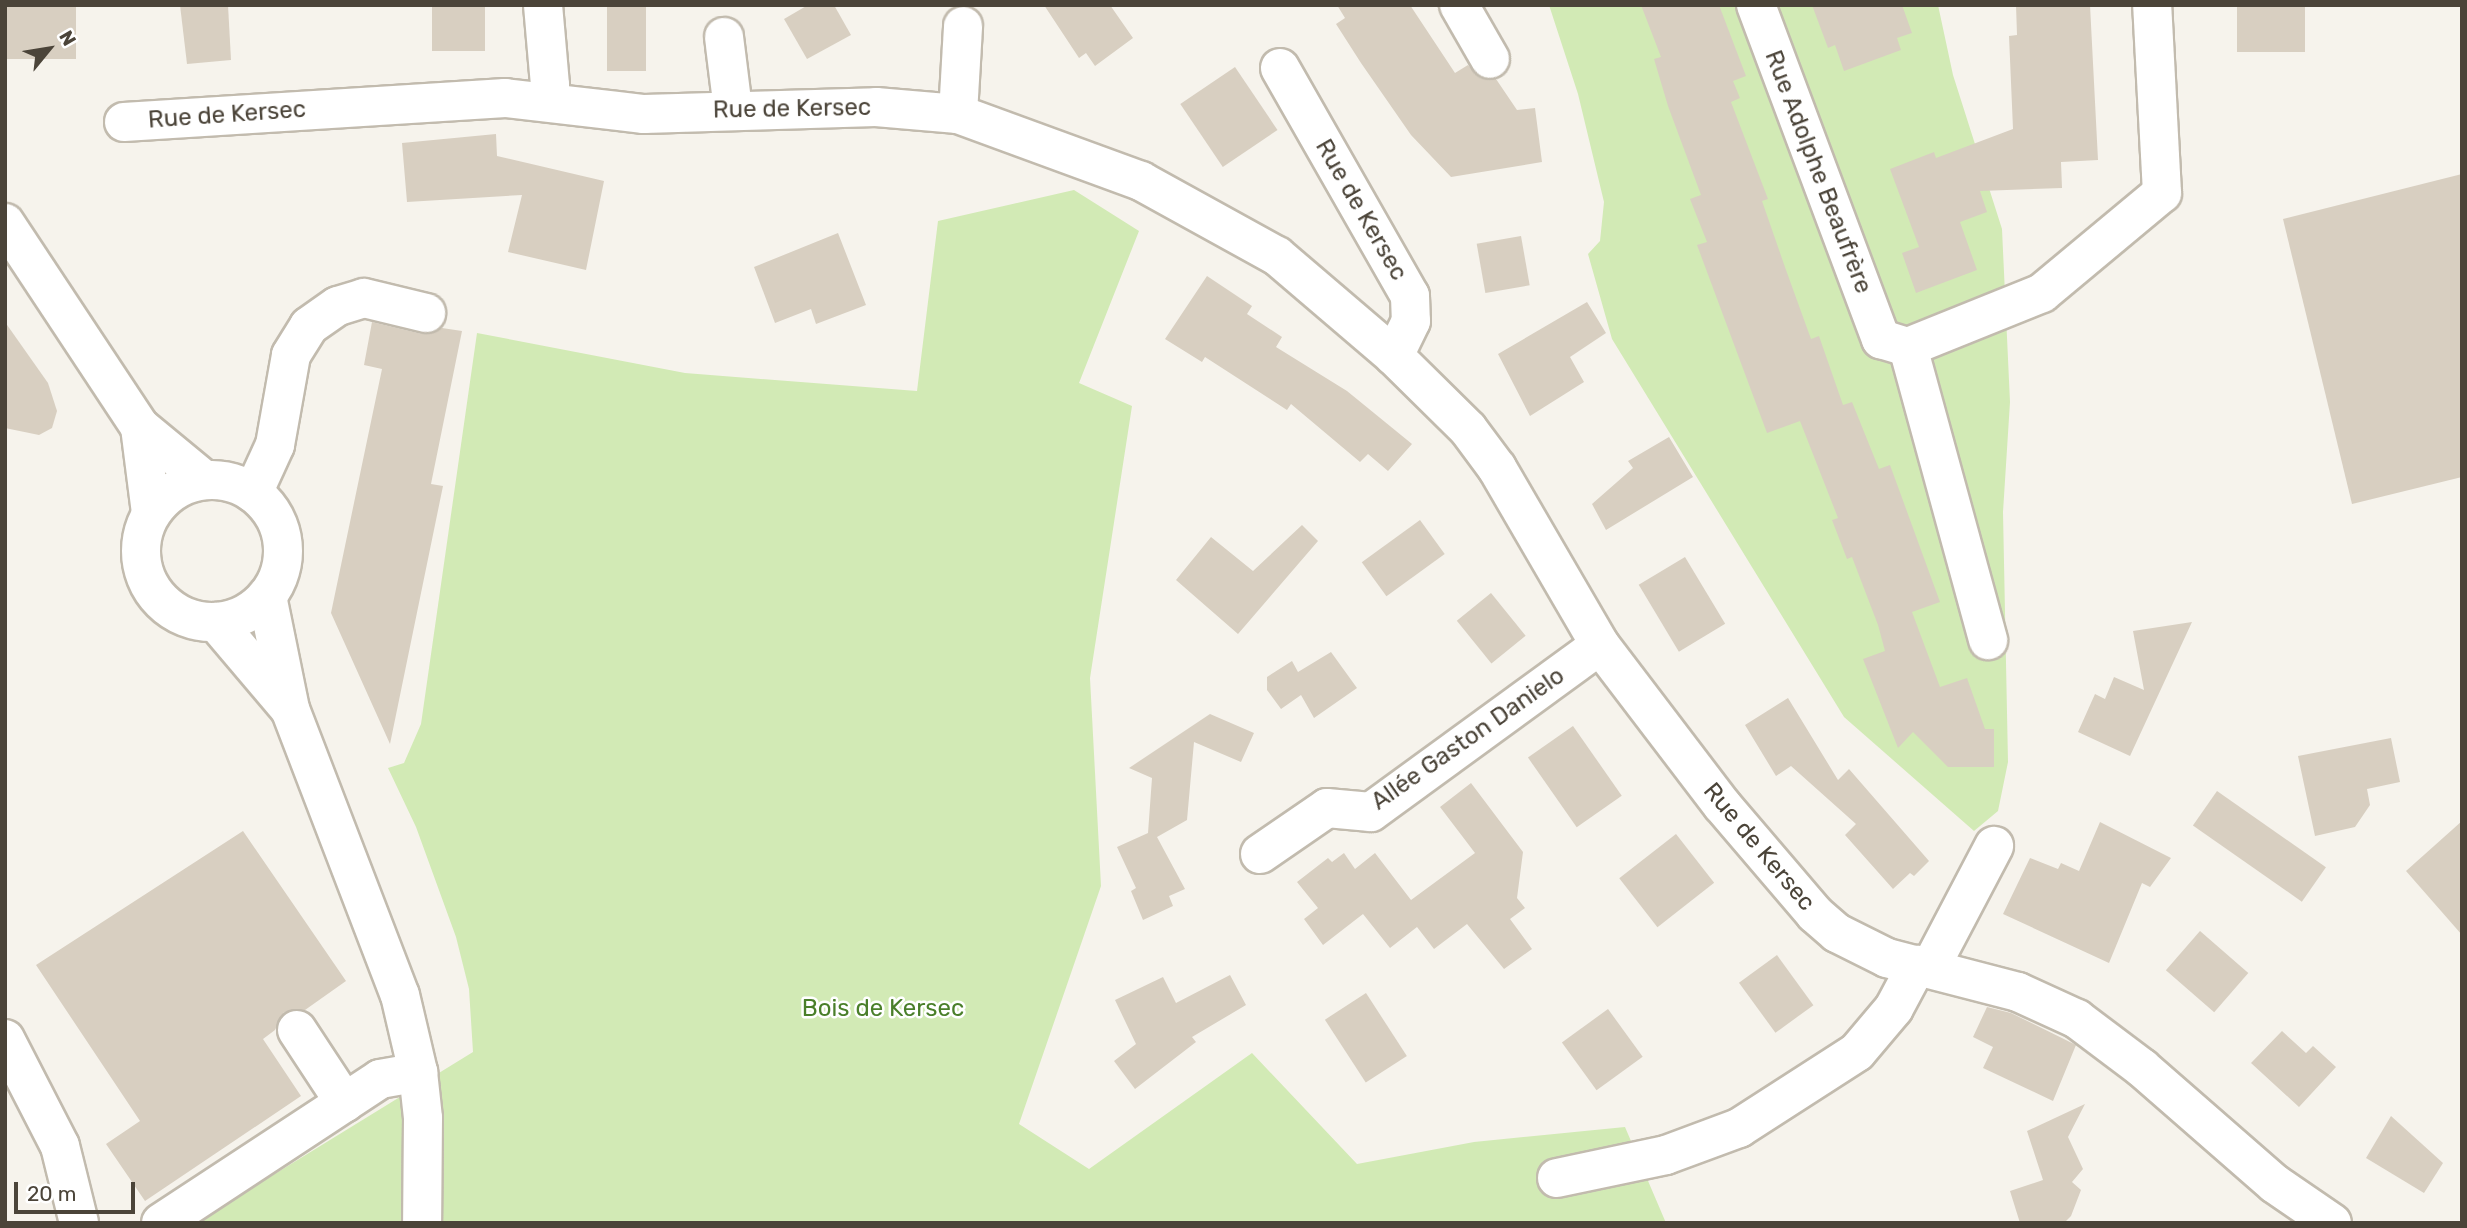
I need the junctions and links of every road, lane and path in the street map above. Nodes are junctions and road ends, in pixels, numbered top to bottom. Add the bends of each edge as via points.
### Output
1 (543, 5) edge
2 (1756, 5) edge
3 (2152, 5) edge
4 (1467, 8) edge
5 (963, 26) dead end
6 (724, 37) dead end
7 (1490, 59) dead end
8 (1280, 68) dead end
9 (547, 99) junction
10 (733, 109) junction
11 (958, 114) junction
12 (124, 122) dead end
13 (5, 223) edge
14 (426, 313) dead end
15 (1894, 343) junction
16 (1394, 356) junction
17 (140, 427) junction
18 (203, 479) junction
19 (253, 493) junction
20 (151, 513) junction
21 (267, 596) junction
22 (216, 622) junction
23 (1987, 640) dead end
24 (1600, 645) junction
25 (289, 709) junction
26 (1994, 846) dead end
27 (1260, 854) dead end
28 (1923, 967) junction
29 (297, 1030) dead end
30 (5, 1039) edge
31 (418, 1072) junction
32 (345, 1102) junction
33 (1557, 1178) dead end
34 (79, 1223) edge
35 (161, 1223) edge
36 (422, 1223) edge
37 (2332, 1223) edge

1 - 9 street via 550,85
2 - 15 street, Rue Adolphe Beaufrère
3 - 15 street via 2162,192 2042,293
4 - 7 street
5 - 11 street
6 - 10 street
8 - 16 street, Rue de Kersec via 1410,296 1411,321
9 - 10 street, Rue de Kersec via 644,114
9 - 12 street, Rue de Kersec via 505,97
10 - 11 street, Rue de Kersec via 876,107
11 - 16 street, Rue de Kersec via 1128,176 1234,229 1277,256
13 - 17 street
14 - 19 street via 364,298 338,306 309,326 291,355 275,444
15 - 23 street, Rue Adolphe Beaufrère
16 - 24 street, Rue de Kersec via 1484,447
17 - 18 street
17 - 20 street
18 - 19 street via 223,480
18 - 20 street via 165,497
19 - 21 street via 267,505 281,534 282,567
20 - 22 street via 140,555 145,578 158,598 176,613
21 - 22 street via 253,609
21 - 25 street
22 - 25 street
24 - 27 street, Allée Gaston Danielo via 1371,812 1327,807
24 - 28 street, Rue de Kersec via 1729,815 1815,914 1862,946
25 - 31 street via 400,995
26 - 28 street
28 - 33 street via 1857,1052 1739,1128 1666,1154
28 - 37 street, Rue de Kersec via 2018,992 2077,1019 2142,1068 2275,1184
29 - 32 street
30 - 34 street via 60,1146
31 - 32 street via 380,1079
31 - 36 street via 423,1118
32 - 35 street

